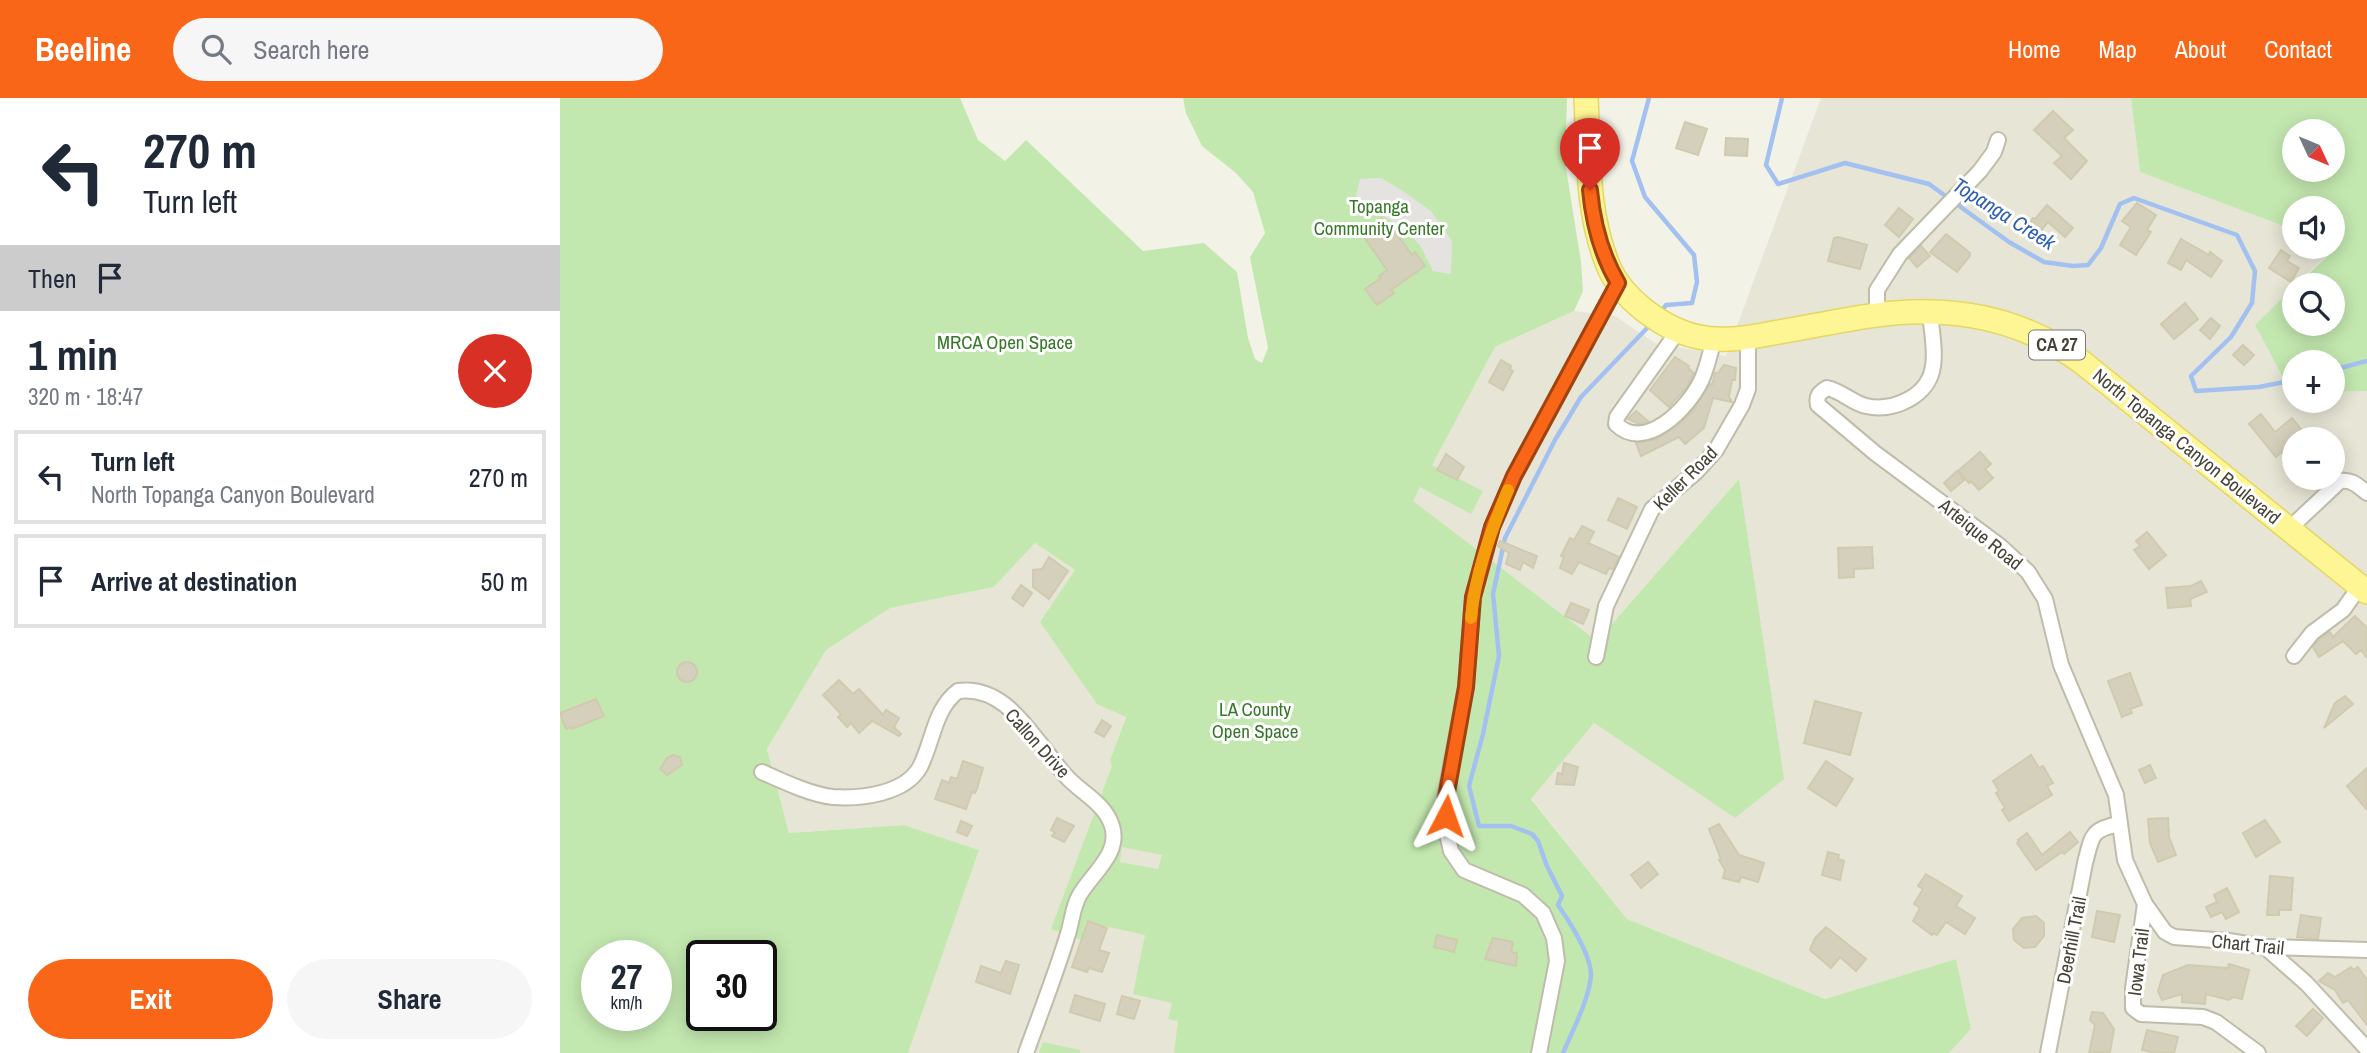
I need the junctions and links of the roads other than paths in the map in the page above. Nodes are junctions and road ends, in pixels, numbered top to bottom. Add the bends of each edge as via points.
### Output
1 (1586, 98) edge
2 (1998, 140) dead end
3 (1618, 283) junction
4 (1930, 312) junction
5 (1877, 316) junction
6 (1674, 329) junction
7 (1748, 337) junction
8 (1714, 339) junction
9 (2367, 493) edge
10 (2290, 528) junction
11 (2363, 589) edge
12 (2294, 656) dead end
13 (1596, 657) dead end
14 (762, 772) dead end
15 (2120, 824) junction
16 (2145, 904) junction
17 (2265, 947) junction
18 (2367, 950) edge
19 (2367, 1049) edge
20 (1026, 1053) edge
21 (1539, 1053) edge
22 (2048, 1053) edge
23 (2258, 1053) edge

1 - 3 main road, North Topanga Canyon Boulevard / CA 27 via 1594,218
2 - 5 street via 1990,158 1900,254 1877,290
3 - 6 main road, North Topanga Canyon Boulevard / CA 27 via 1646,311
3 - 21 street via 1514,476 1492,527 1473,597 1466,687 1446,798 1451,851 1464,870 1523,895 1543,913 1554,938 1557,961
4 - 5 main road, North Topanga Canyon Boulevard / CA 27
4 - 10 main road, North Topanga Canyon Boulevard / CA 27 via 2000,321 2053,342
4 - 15 street, Arteique Road via 1933,368 1914,397 1890,407 1870,407 1827,388 1820,392 1818,405 2028,572 2045,599 2061,665 2116,795
5 - 7 main road, North Topanga Canyon Boulevard / CA 27
6 - 8 main road, North Topanga Canyon Boulevard / CA 27
6 - 8 street via 1617,417 1622,430 1642,434 1676,414 1702,380
7 - 8 main road, North Topanga Canyon Boulevard / CA 27
7 - 13 street, Keller Road via 1748,389 1742,405 1716,450 1653,509 1606,606
9 - 10 street via 2354,482 2340,481
10 - 11 main road, North Topanga Canyon Boulevard / CA 27
11 - 12 street via 2312,633
14 - 20 street, Callon Drive via 831,797 881,793 905,783 919,769 935,724 958,691 984,692 1021,719 1067,777 1103,810 1114,837 1106,859 1078,897
15 - 16 street, Arteique Road via 2125,860
15 - 22 street, Deerhill Trail via 2098,829 2092,836
16 - 17 street, Chart Trail via 2174,937
16 - 23 street, Iowa Trail via 2133,1008 2141,1014 2216,1021
17 - 18 street, Chart Trail
17 - 19 street via 2306,983

